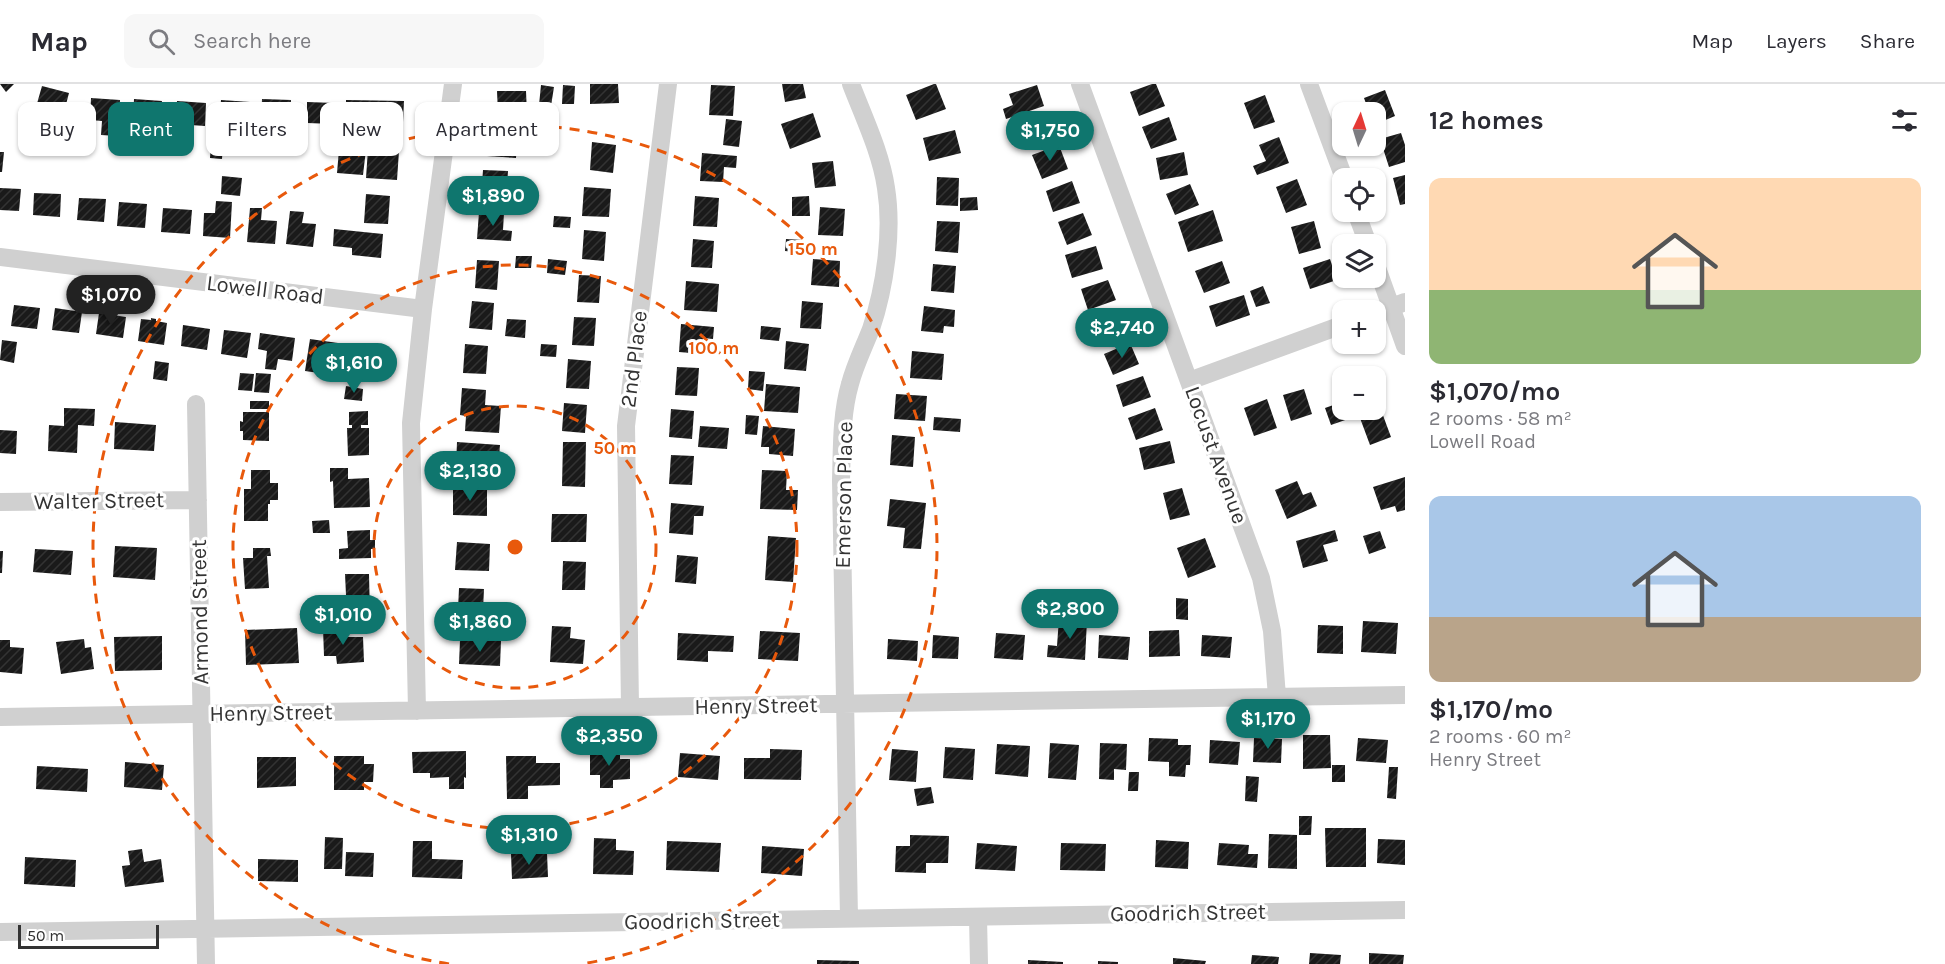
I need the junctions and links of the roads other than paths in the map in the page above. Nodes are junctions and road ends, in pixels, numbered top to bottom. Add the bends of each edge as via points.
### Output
1 (453, 84) edge
2 (668, 84) edge
3 (851, 84) edge
4 (1080, 84) edge
5 (1309, 84) edge
6 (1340, 168) edge
7 (0, 257) edge
8 (1384, 288) edge
9 (1391, 308) edge
10 (423, 309) junction
11 (1332, 329) edge
12 (1405, 346) edge
13 (1189, 381) junction
14 (196, 404) dead end
15 (198, 500) junction
16 (0, 502) edge
17 (1405, 695) edge
18 (1277, 697) junction
19 (845, 704) junction
20 (630, 707) junction
21 (417, 711) junction
22 (202, 714) junction
23 (0, 717) edge
24 (1405, 910) edge
25 (978, 916) junction
26 (849, 918) junction
27 (206, 929) junction
28 (0, 932) edge
29 (206, 964) edge
30 (979, 964) edge

1 - 10 street
2 - 20 street, 2nd Place via 626,426
3 - 19 street, Emerson Place via 878,157 886,188 888,220 882,290 844,408 841,480
4 - 13 street, Locust Avenue
5 - 6 street
7 - 10 street, Lowell Road
8 - 9 street
9 - 12 street
10 - 21 street via 411,423
11 - 13 street
13 - 18 street, Locust Avenue via 1261,578 1272,631
14 - 15 street, Armond Street
15 - 16 street, Walter Street
15 - 22 street, Armond Street
17 - 18 street, Henry Street
18 - 19 street, Henry Street
19 - 20 street, Henry Street
19 - 26 street, Emerson Place
20 - 21 street, Henry Street
21 - 22 street, Henry Street
22 - 23 street, Henry Street
22 - 27 street, Armond Street
24 - 25 street, Goodrich Street
25 - 26 street, Goodrich Street
25 - 30 street
26 - 27 street, Goodrich Street
27 - 28 street, Goodrich Street
27 - 29 street, Armond Street

